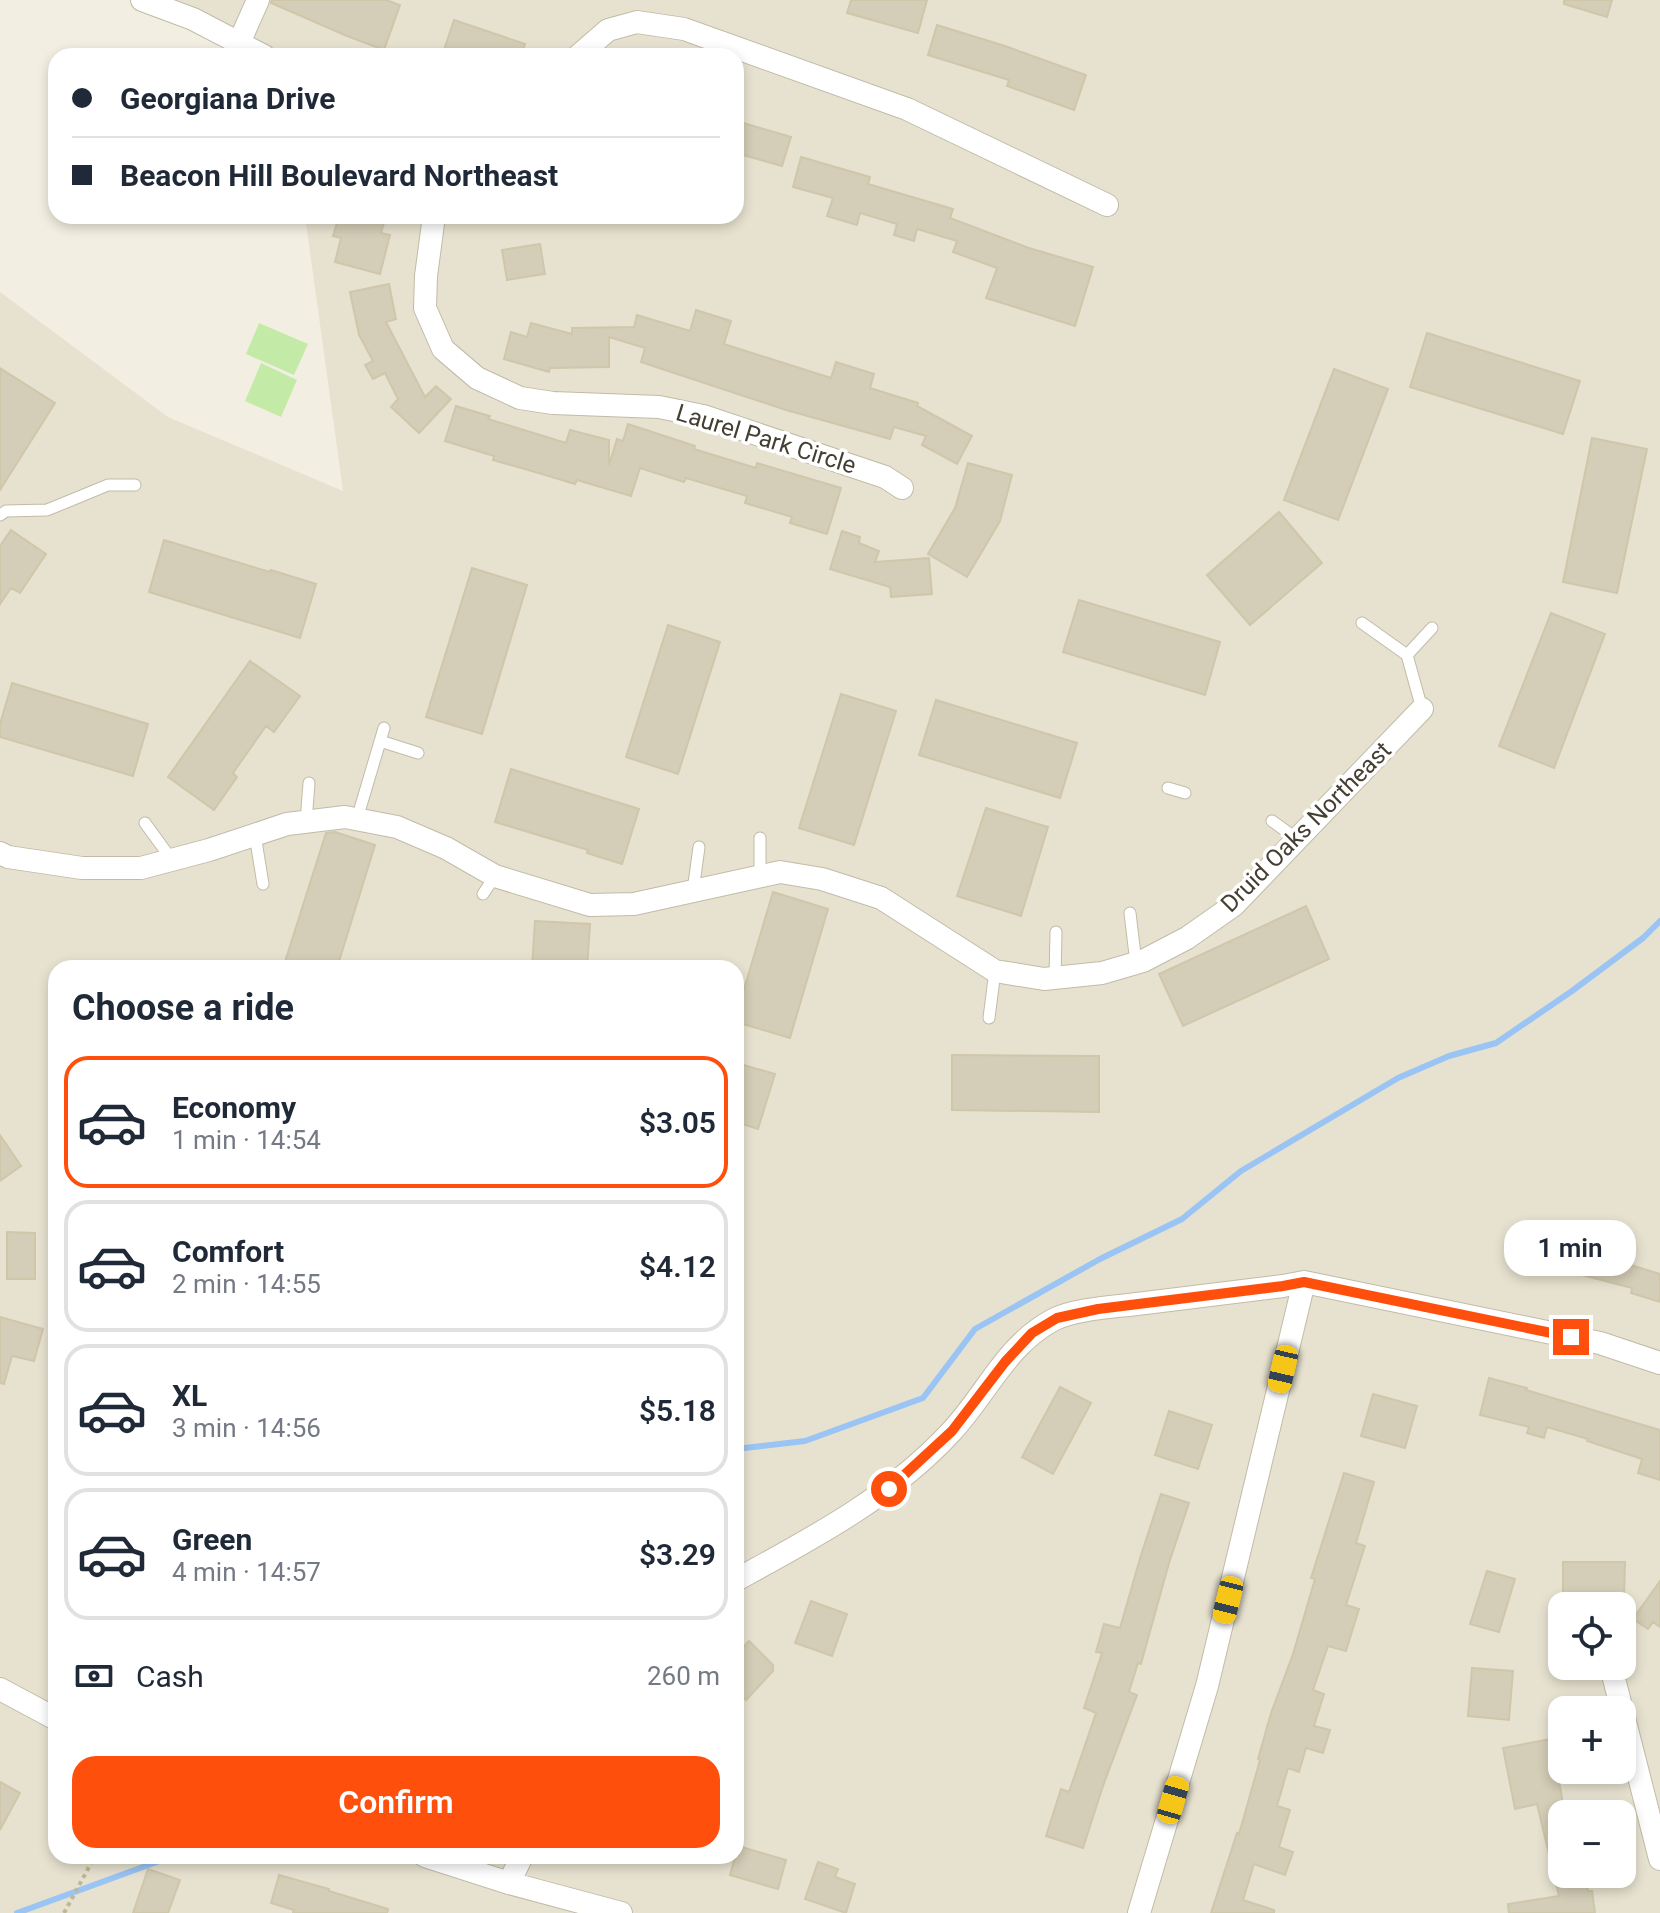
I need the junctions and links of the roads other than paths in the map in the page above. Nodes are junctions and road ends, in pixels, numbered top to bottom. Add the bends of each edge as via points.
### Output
1 (142, 0) edge
2 (258, 0) edge
3 (239, 43) junction
4 (249, 48) edge
5 (587, 48) edge
6 (737, 48) edge
7 (744, 51) edge
8 (1107, 205) dead end
9 (433, 224) edge
10 (135, 485) dead end
11 (902, 488) dead end
12 (0, 515) edge
13 (1362, 623) dead end
14 (1432, 628) dead end
15 (1407, 655) junction
16 (1422, 709) joint
17 (384, 728) dead end
18 (380, 741) junction
19 (418, 753) dead end
20 (309, 783) dead end
21 (1168, 788) dead end
22 (1185, 793) dead end
23 (357, 819) junction
24 (1272, 821) dead end
25 (306, 822) junction
26 (145, 823) dead end
27 (255, 835) junction
28 (760, 838) dead end
29 (1297, 839) junction
30 (699, 847) dead end
31 (0, 853) edge
32 (172, 860) junction
33 (760, 876) junction
34 (263, 884) dead end
35 (693, 891) junction
36 (1130, 913) dead end
37 (1056, 932) dead end
38 (1136, 963) junction
39 (995, 971) junction
40 (1055, 978) junction
41 (989, 1018) dead end
42 (1304, 1282) junction
43 (1660, 1363) edge
44 (744, 1576) edge
45 (1614, 1680) edge
46 (0, 1689) edge
47 (48, 1715) edge
48 (1660, 1859) edge
49 (450, 1864) edge
50 (518, 1864) edge
51 (509, 1883) junction
52 (621, 1913) edge
53 (1139, 1913) edge

1 - 3 street
2 - 3 street
3 - 4 street
5 - 6 street via 608,30 637,22 684,29
7 - 8 street via 907,109
9 - 11 street, Laurel Park Circle via 425,308 443,349 477,378 520,398 659,407 703,416 885,477
10 - 12 lane via 108,485 47,510
13 - 15 lane
14 - 15 lane
15 - 16 lane
16 - 29 street, Druid Oaks Northeast
17 - 18 lane
18 - 19 lane
18 - 23 lane
20 - 25 lane
21 - 22 lane
23 - 25 street, Druid Oaks Northeast
23 - 35 street, Druid Oaks Northeast via 397,827 446,848 489,885 590,905 634,904
24 - 29 lane
25 - 27 street, Druid Oaks Northeast
26 - 32 lane
27 - 32 street, Druid Oaks Northeast
27 - 34 lane
28 - 33 lane
29 - 38 street, Druid Oaks Northeast via 1234,905 1187,938
30 - 35 lane
31 - 32 street, Druid Oaks Northeast via 82,868 141,868
33 - 35 street, Druid Oaks Northeast
33 - 39 street, Druid Oaks Northeast via 780,872 822,879 881,898
36 - 38 lane
37 - 40 lane
38 - 40 street, Druid Oaks Northeast
39 - 40 street, Druid Oaks Northeast
39 - 41 lane
42 - 43 street via 1600,1343
42 - 44 street via 1057,1318 1032,1333 952,1431 889,1489
42 - 53 street via 1207,1686
45 - 48 street
46 - 47 street
49 - 51 street
50 - 51 street
51 - 52 street

